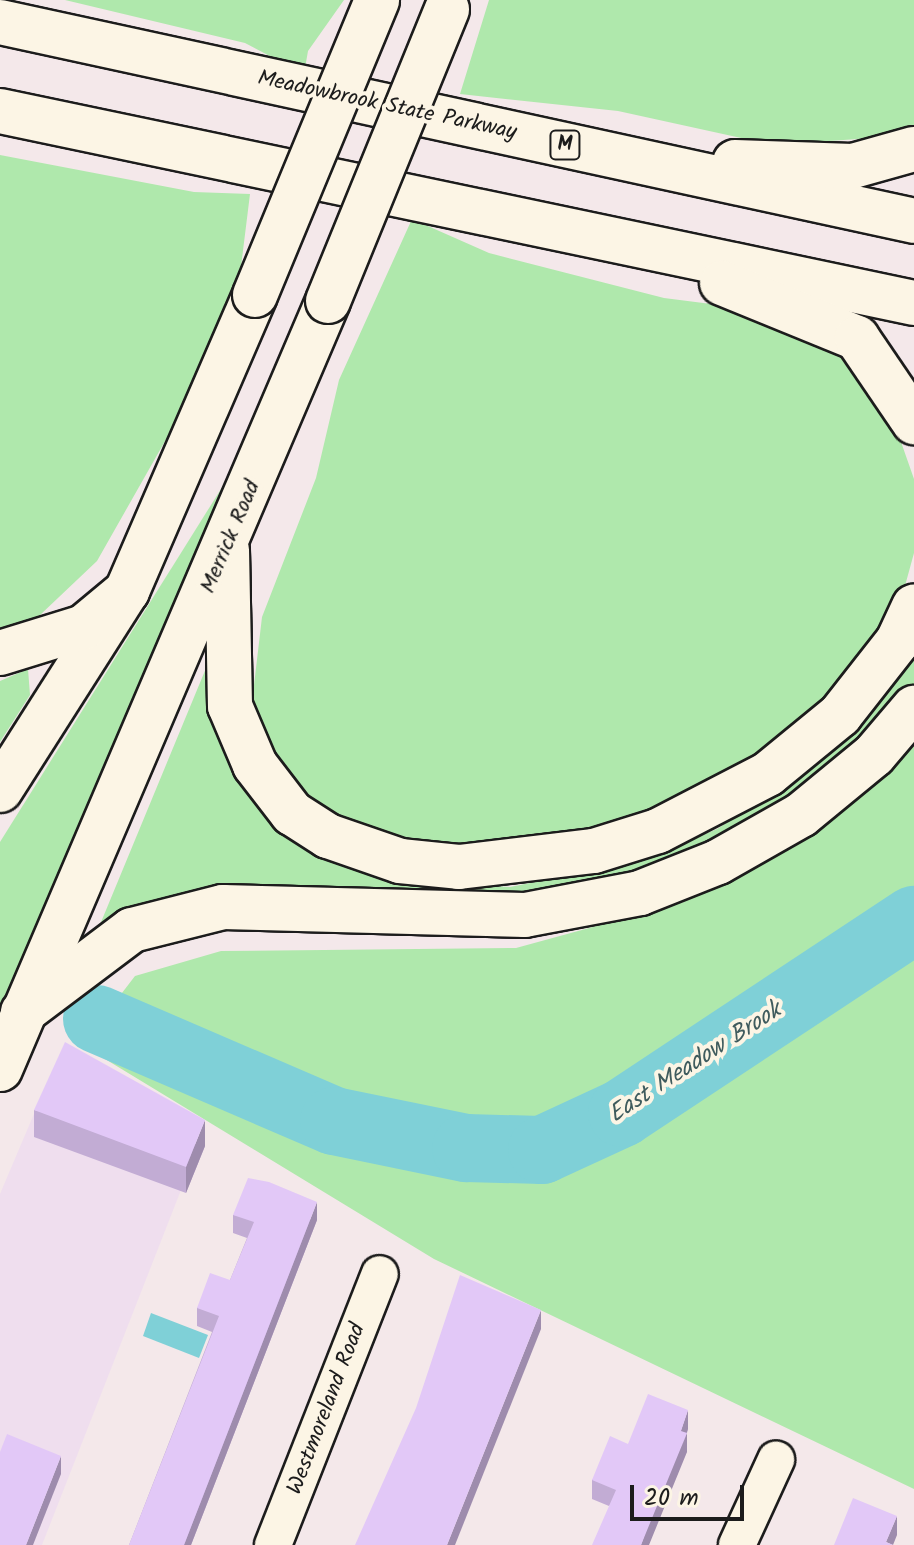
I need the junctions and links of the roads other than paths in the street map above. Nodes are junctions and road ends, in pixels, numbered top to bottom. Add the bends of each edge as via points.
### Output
1 (377, 0) edge
2 (449, 4) edge
3 (3, 21) edge
4 (8, 115) edge
5 (914, 149) edge
6 (626, 158) junction
7 (914, 221) edge
8 (613, 238) junction
9 (914, 303) edge
10 (914, 422) edge
11 (227, 550) junction
12 (127, 591) junction
13 (914, 606) edge
14 (0, 653) edge
15 (914, 708) edge
16 (0, 790) edge
17 (23, 1012) junction
18 (0, 1069) edge
19 (380, 1274) dead end
20 (776, 1460) dead end
21 (273, 1545) edge
22 (737, 1545) edge

1 - 12 main road, bridge
2 - 11 main road, Merrick Road, bridge
3 - 6 main road, Meadowbrook State Parkway / M
4 - 8 main road
5 - 6 main road via 853,166
6 - 7 main road, Meadowbrook State Parkway / M
8 - 9 main road
8 - 10 main road via 857,338
11 - 13 main road via 230,706 255,765 292,813 328,836 400,861 444,865 594,851 658,831 768,774 840,715 898,641
11 - 17 main road, Merrick Road
12 - 14 main road via 84,627
12 - 16 main road
15 - 17 main road via 874,755 801,815 718,862 640,893 525,915 223,907 132,930
17 - 18 main road, Merrick Road
19 - 21 street, Westmoreland Road
20 - 22 street

